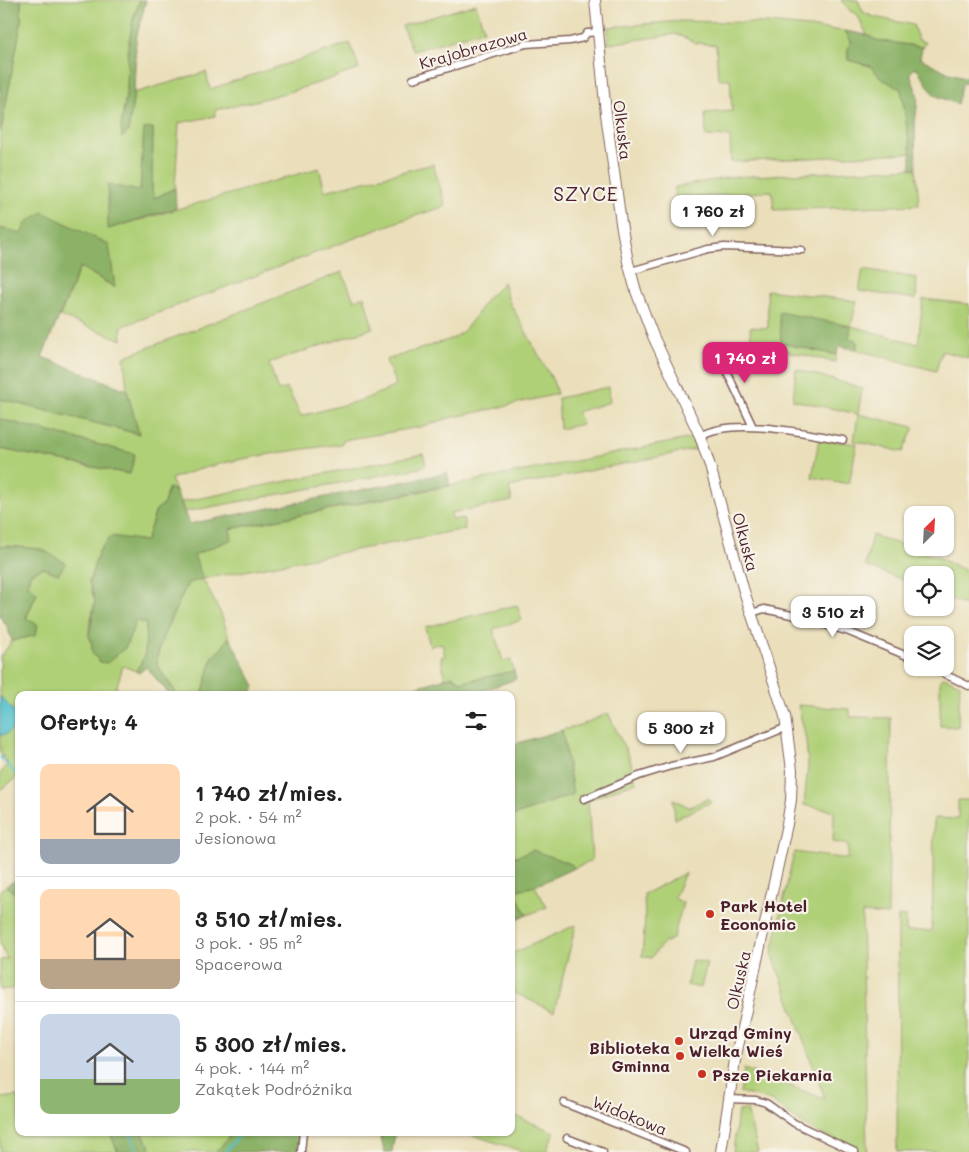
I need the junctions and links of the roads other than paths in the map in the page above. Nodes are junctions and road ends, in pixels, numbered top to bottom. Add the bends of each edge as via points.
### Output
1 (595, 0) edge
2 (598, 32) junction
3 (413, 79) dead end
4 (802, 250) dead end
5 (631, 271) junction
6 (771, 367) dead end
7 (753, 427) junction
8 (700, 436) junction
9 (843, 440) dead end
10 (752, 613) junction
11 (904, 655) edge
12 (948, 676) edge
13 (969, 686) edge
14 (787, 727) junction
15 (584, 799) dead end
16 (728, 1099) junction
17 (564, 1103) dead end
18 (303, 1136) edge
19 (567, 1138) dead end
20 (301, 1152) edge
21 (603, 1152) edge
22 (686, 1152) edge
23 (721, 1152) edge
24 (855, 1152) edge

1 - 2 main road, Olkuska
2 - 3 street, Krajobrazowa via 587,32 583,38 570,41 526,44
2 - 5 main road, Olkuska via 620,223
4 - 5 street via 708,248
5 - 8 main road, Olkuska via 653,336
6 - 7 street via 732,361 726,366
7 - 8 street via 712,431
7 - 9 street
8 - 10 main road, Olkuska
10 - 11 street via 764,609 796,616 849,632
10 - 14 main road, Olkuska
12 - 13 street
14 - 15 street via 714,758 639,776
14 - 16 main road, Olkuska via 792,770 791,800
16 - 23 main road, Olkuska
16 - 24 street via 766,1103 794,1123
17 - 22 street, Widokowa
18 - 20 street
19 - 21 street

